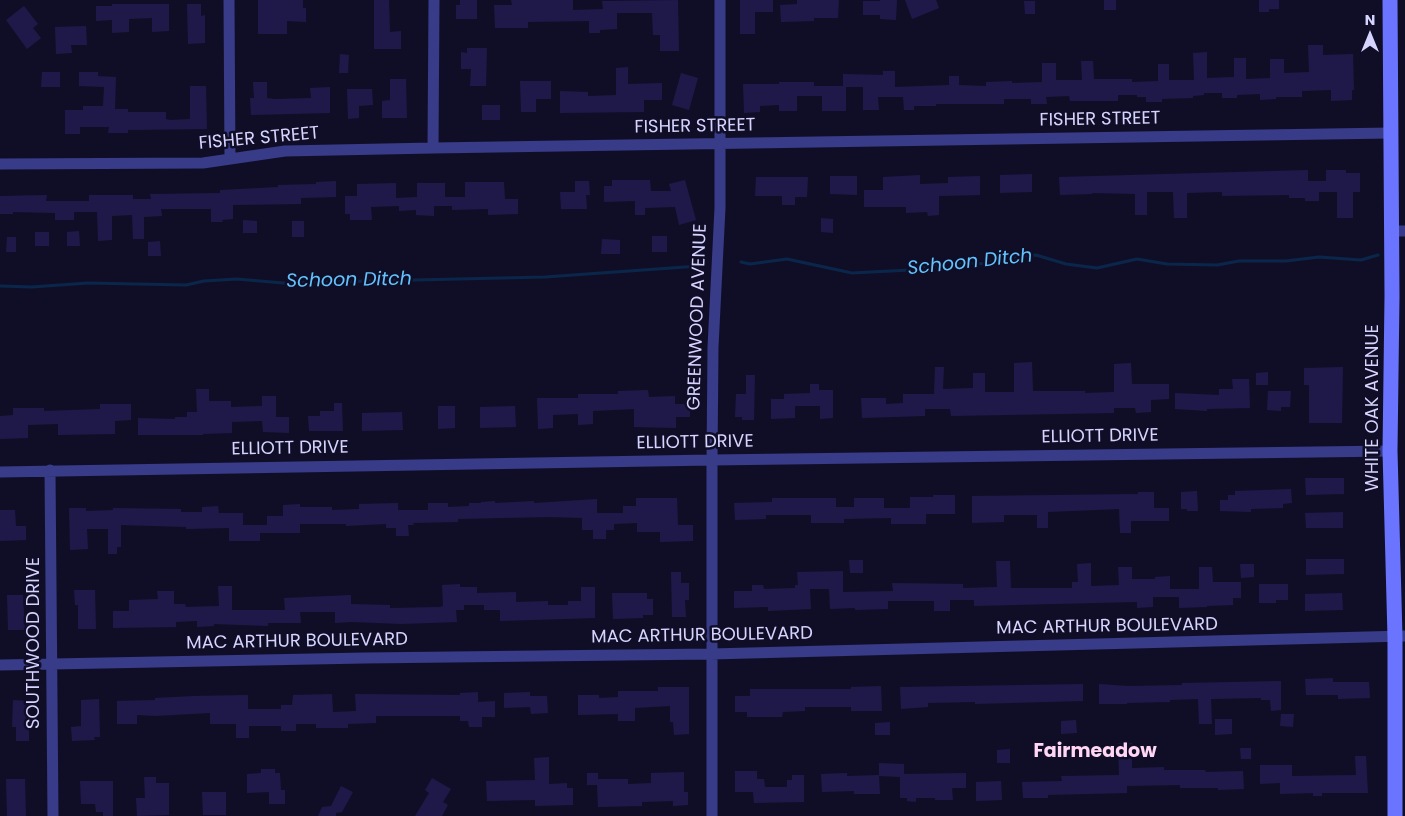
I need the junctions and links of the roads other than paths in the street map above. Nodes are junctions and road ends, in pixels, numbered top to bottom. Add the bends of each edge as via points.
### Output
1 (229, 0) edge
2 (434, 0) edge
3 (720, 0) edge
4 (1390, 0) edge
5 (1391, 133) junction
6 (720, 144) junction
7 (433, 148) junction
8 (230, 159) junction
9 (0, 164) edge
10 (1398, 231) edge
11 (1390, 451) junction
12 (712, 460) junction
13 (50, 470) junction
14 (0, 472) edge
15 (1400, 637) edge
16 (712, 654) junction
17 (51, 664) junction
18 (0, 665) edge
19 (53, 816) edge
20 (712, 816) edge
21 (1395, 816) edge

1 - 8 street
2 - 7 street
3 - 6 street, GREENWOOD AVENUE
4 - 5 street, WHITE OAK AVENUE
5 - 6 street, FISHER STREET
5 - 10 street, WHITE OAK AVENUE
6 - 7 street, FISHER STREET
6 - 12 street, GREENWOOD AVENUE
7 - 8 street, FISHER STREET via 286,151
8 - 9 street, FISHER STREET via 203,163
10 - 11 street, WHITE OAK AVENUE via 1392,296
11 - 12 street, ELLIOTT DRIVE
11 - 15 street, WHITE OAK AVENUE
12 - 13 street, ELLIOTT DRIVE
12 - 16 street, GREENWOOD AVENUE
13 - 14 street, ELLIOTT DRIVE
13 - 17 street, SOUTHWOOD DRIVE
15 - 16 street, MAC ARTHUR BOULEVARD
15 - 21 street, WHITE OAK AVENUE
16 - 17 street, MAC ARTHUR BOULEVARD
16 - 20 street, GREENWOOD AVENUE
17 - 18 street, MAC ARTHUR BOULEVARD
17 - 19 street, SOUTHWOOD DRIVE

